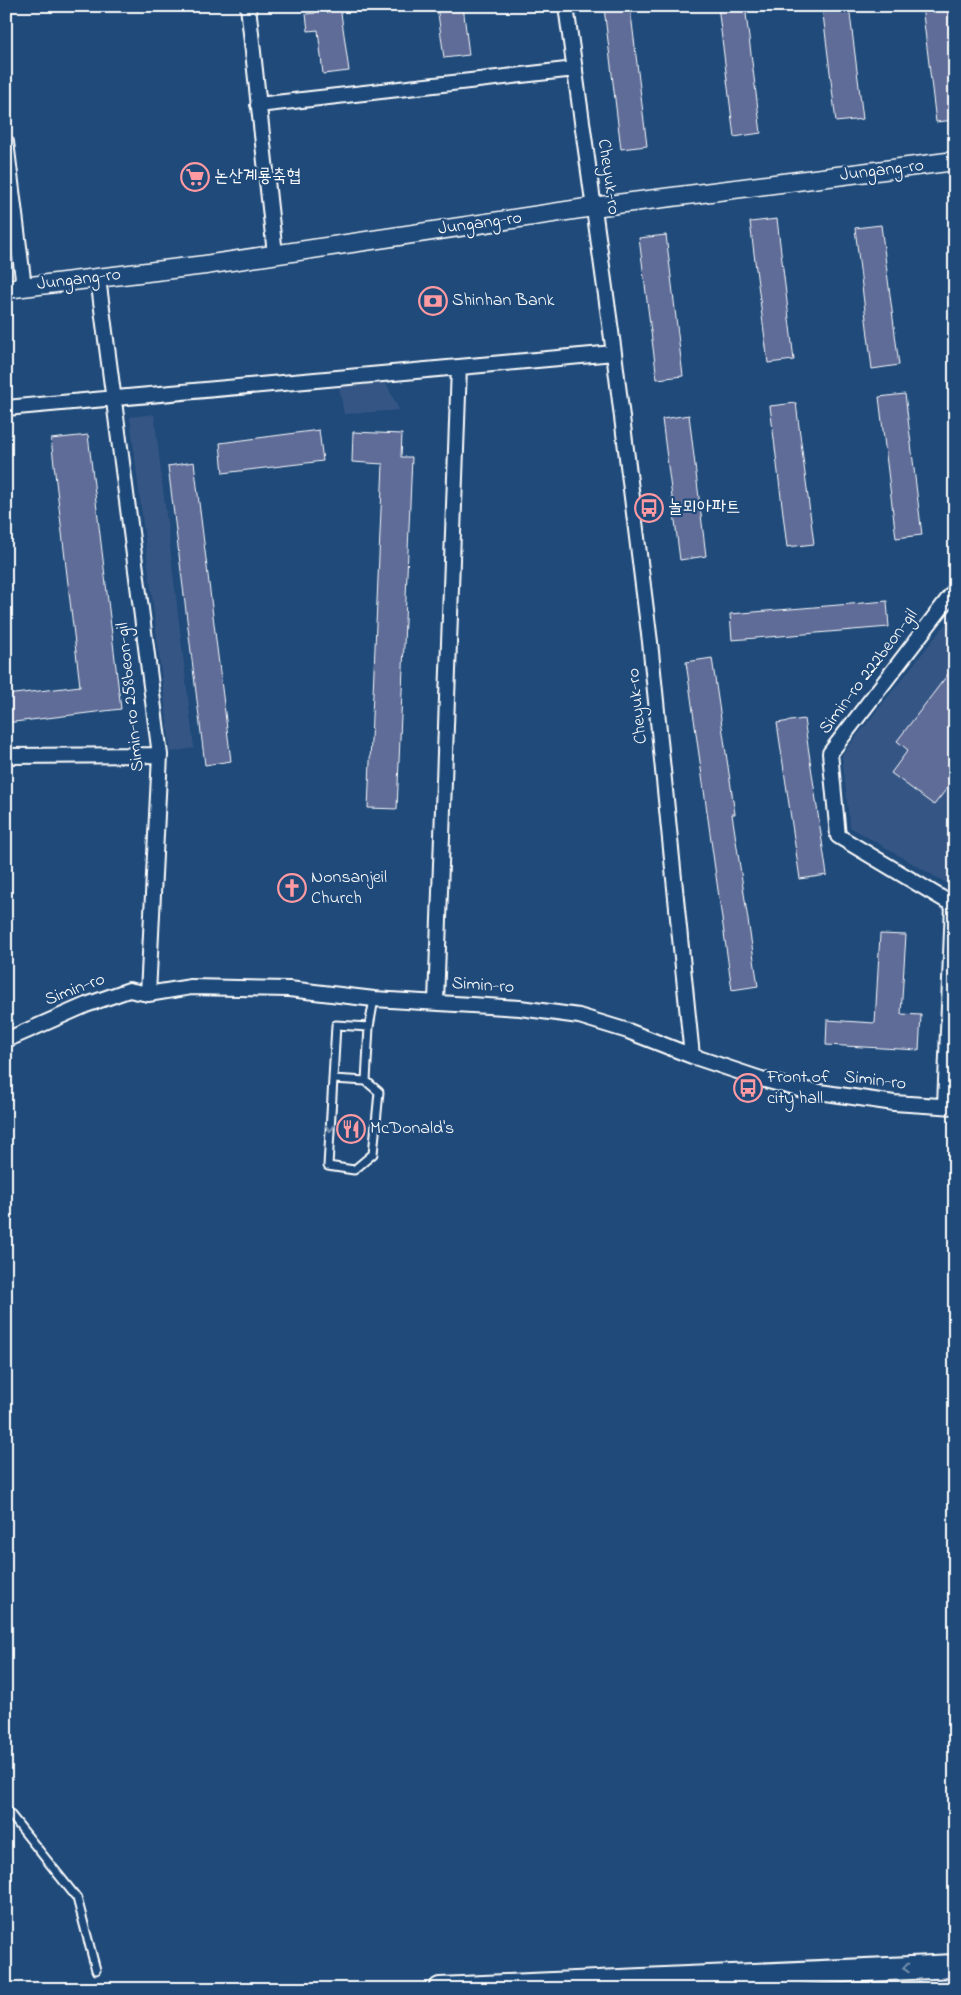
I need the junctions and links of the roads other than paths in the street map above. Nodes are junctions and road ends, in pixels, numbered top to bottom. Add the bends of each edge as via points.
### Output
1 (248, 6) edge
2 (566, 6) edge
3 (575, 69) junction
4 (258, 105) junction
5 (6, 142) edge
6 (955, 161) edge
7 (593, 207) junction
8 (275, 254) junction
9 (98, 278) junction
10 (24, 287) junction
11 (6, 289) edge
12 (614, 353) junction
13 (459, 367) junction
14 (113, 398) junction
15 (6, 408) edge
16 (955, 590) edge
17 (160, 755) junction
18 (6, 756) edge
19 (954, 906) edge
20 (148, 994) junction
21 (374, 999) junction
22 (436, 1002) junction
23 (369, 1027) junction
24 (6, 1040) edge
25 (692, 1056) junction
26 (333, 1079) junction
27 (366, 1081) junction
28 (950, 1106) edge
29 (6, 1809) edge
30 (955, 1966) edge
31 (96, 1970) dead end
32 (440, 1989) edge

1 - 4 street
2 - 3 street, Cheyuk-ro
3 - 4 street
3 - 7 street, Cheyuk-ro
4 - 8 street
5 - 10 street
6 - 7 street, Jungang-ro
7 - 8 street, Jungang-ro
7 - 12 street, Cheyuk-ro
8 - 9 street, Jungang-ro
9 - 10 street, Jungang-ro
9 - 14 street, Simin-ro 258beon-gil
10 - 11 street, Jungang-ro
12 - 13 street
12 - 25 street, Cheyuk-ro via 650,642
13 - 14 street
13 - 22 street
14 - 15 street
14 - 17 street, Simin-ro 258beon-gil
16 - 19 street, Simin-ro 222beon-gil via 830,753 838,836
17 - 18 street
17 - 20 street, Simin-ro 258beon-gil
19 - 28 street, Simin-ro 222beon-gil
20 - 21 street, Simin-ro via 200,987 289,989
20 - 24 street, Simin-ro via 129,990
21 - 22 street, Simin-ro
21 - 23 lane
22 - 25 street, Simin-ro via 579,1016
23 - 26 lane via 336,1026
23 - 27 lane
25 - 28 street, Simin-ro via 799,1089 894,1103
26 - 27 lane
26 -> 27 lane via 328,1166 354,1170 373,1154 380,1092
29 - 31 lane via 77,1898
30 -> 32 main road

